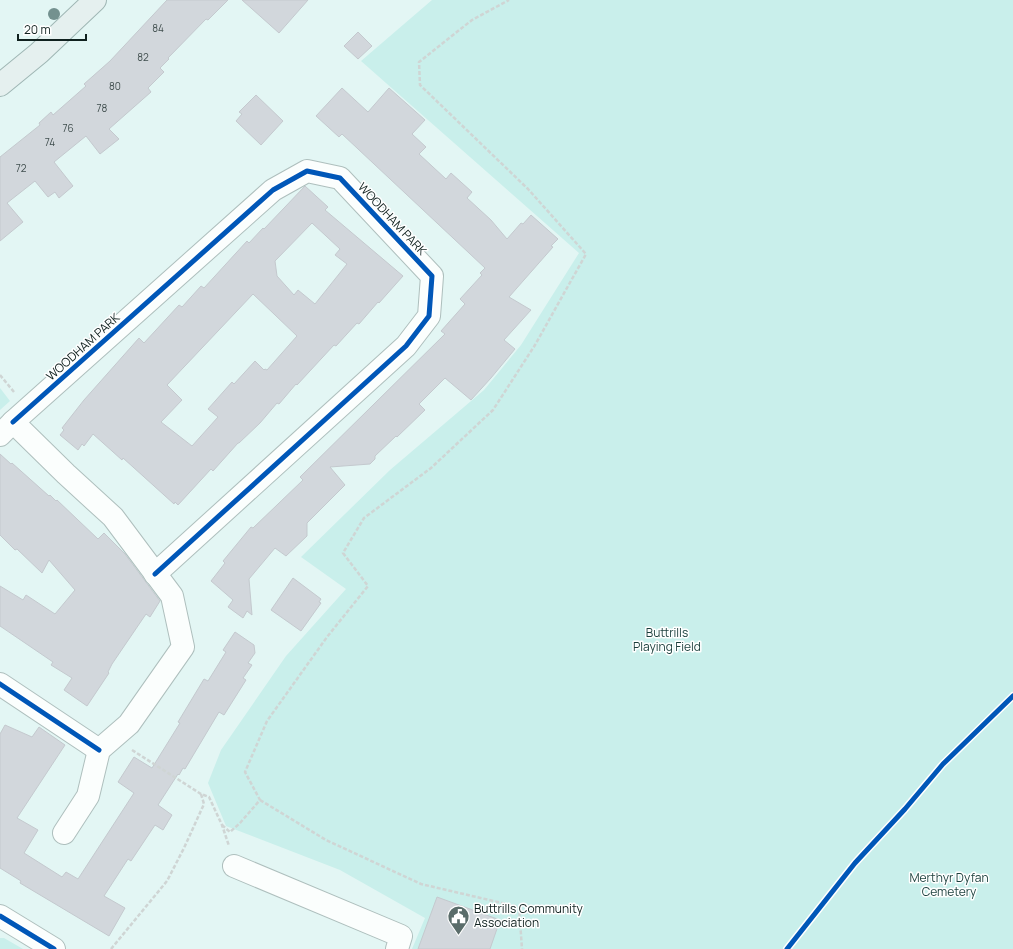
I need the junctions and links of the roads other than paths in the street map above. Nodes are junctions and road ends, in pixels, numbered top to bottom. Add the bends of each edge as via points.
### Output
1 (95, 0) edge
2 (0, 85) edge
3 (7, 428) edge
4 (155, 574) junction
5 (0, 684) edge
6 (106, 744) junction
7 (64, 833) dead end
8 (234, 866) dead end
9 (0, 916) edge
10 (54, 949) edge
11 (397, 949) edge

1 - 2 main road via 39,53
3 - 4 street, WOODHAM PARK via 66,474 113,517
3 - 4 street, WOODHAM PARK via 273,190 307,171 340,178 432,276 429,316 406,346
4 - 6 street, WOODHAM PARK via 172,596 183,647 129,724
5 - 6 street
6 - 7 street via 88,796
8 - 11 street via 402,936
9 - 10 street

